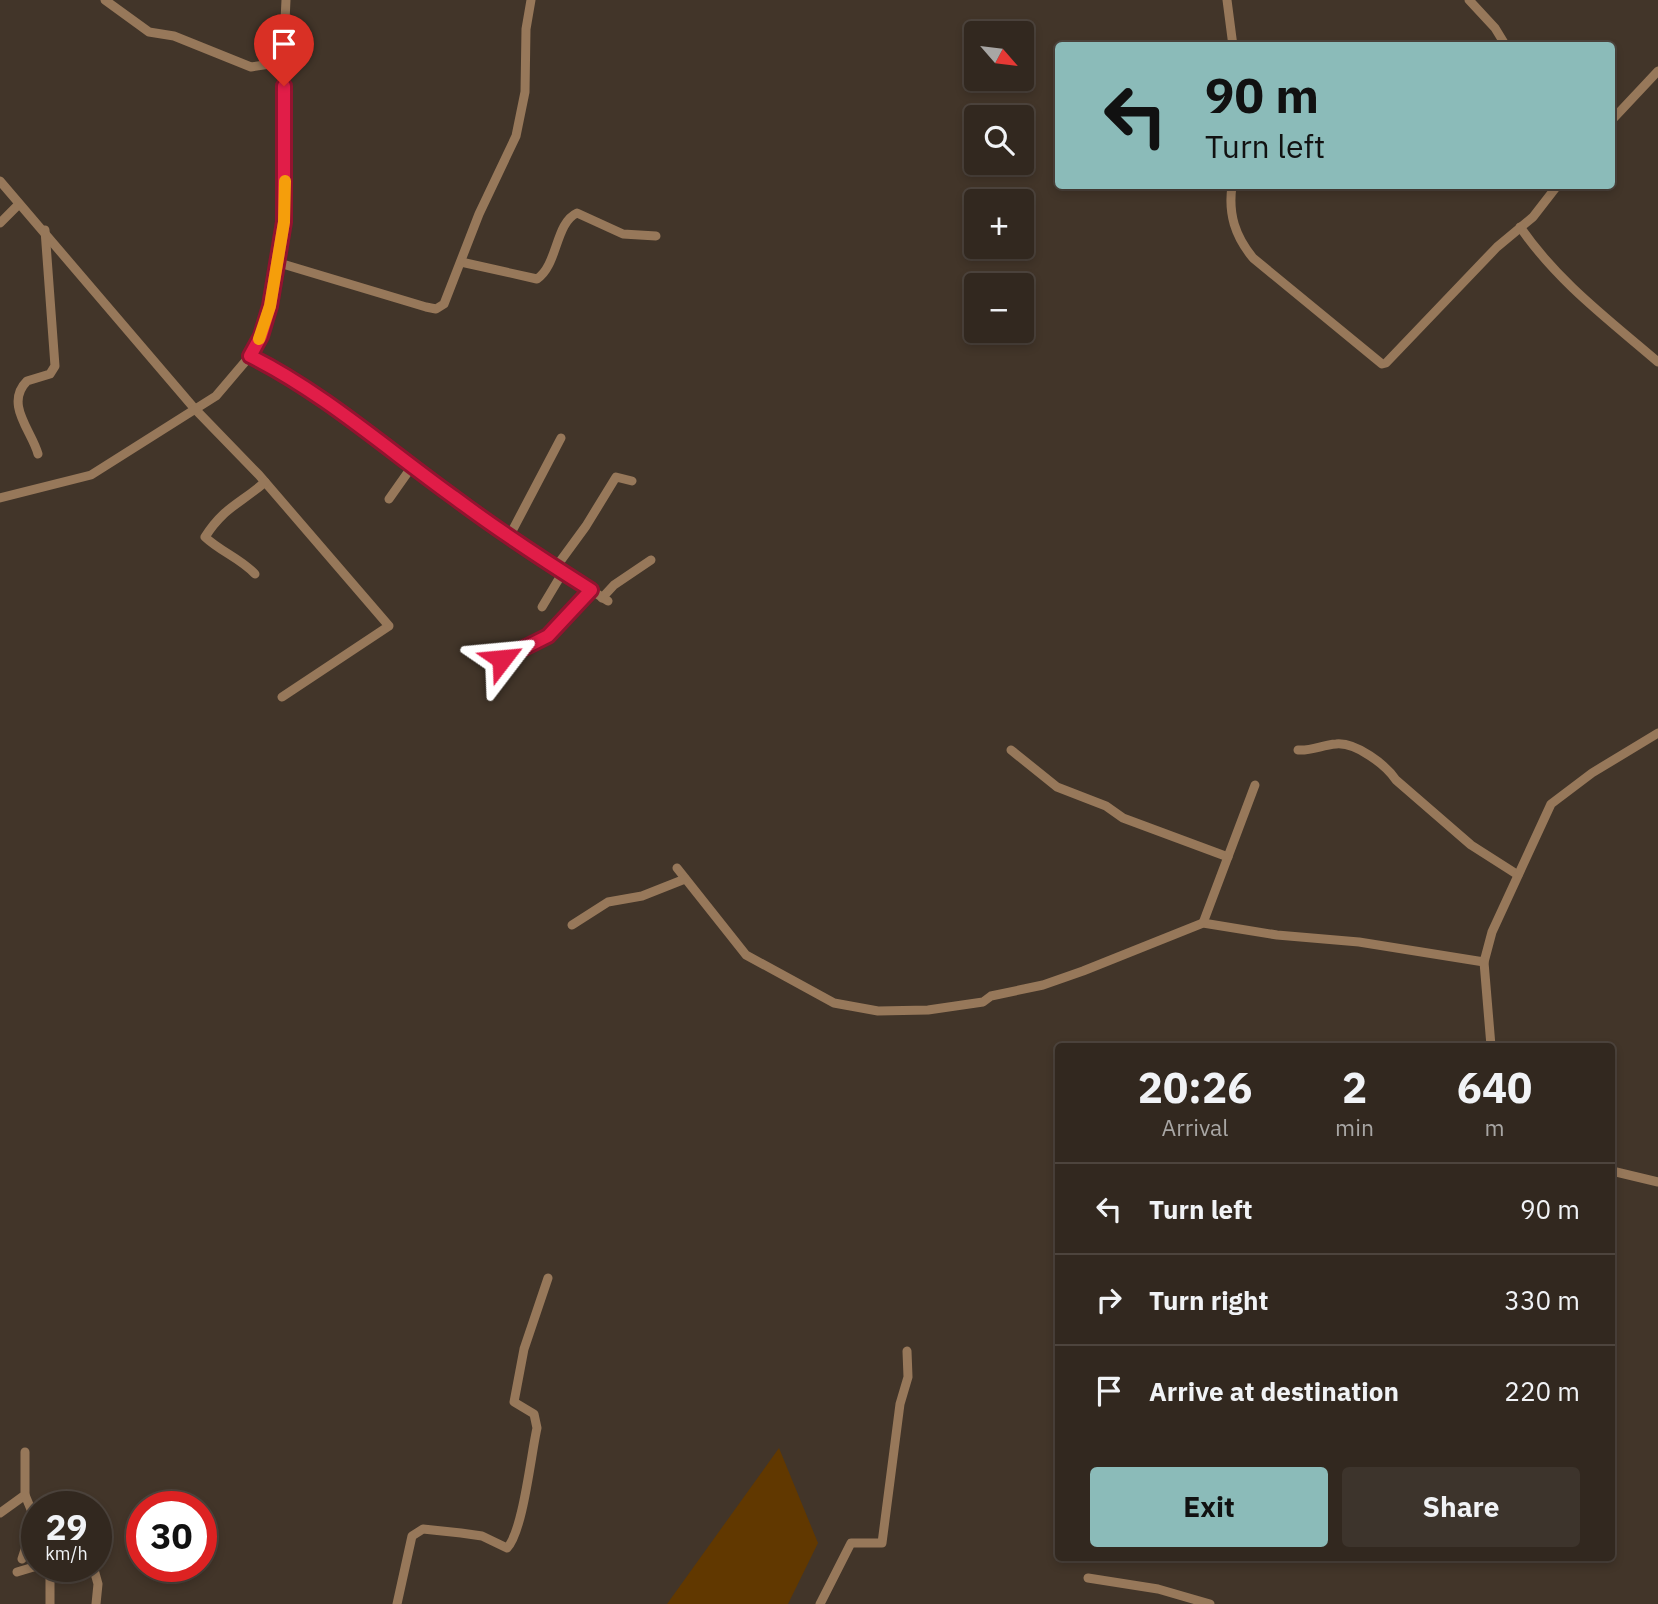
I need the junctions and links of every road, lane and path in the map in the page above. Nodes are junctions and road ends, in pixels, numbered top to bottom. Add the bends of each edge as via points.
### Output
1 (105, 0) edge
2 (286, 0) edge
3 (531, 0) edge
4 (1227, 0) edge
5 (1469, 0) edge
6 (1232, 42) edge
7 (1504, 42) edge
8 (283, 62) junction
9 (1658, 71) edge
10 (1615, 117) edge
11 (0, 181) edge
12 (1232, 189) edge
13 (1555, 189) edge
14 (19, 204) junction
15 (0, 223) edge
16 (1520, 227) junction
17 (45, 230) junction
18 (656, 236) dead end
19 (276, 262) junction
20 (461, 262) junction
21 (250, 356) junction
22 (1658, 362) edge
23 (194, 408) junction
24 (561, 438) dead end
25 (38, 454) dead end
26 (413, 465) junction
27 (632, 481) dead end
28 (265, 482) junction
29 (0, 498) edge
30 (389, 499) dead end
31 (510, 536) junction
32 (650, 560) dead end
33 (560, 570) junction
34 (255, 574) dead end
35 (591, 590) junction
36 (542, 607) dead end
37 (502, 659) dead end
38 (282, 697) dead end
39 (1658, 733) edge
40 (1011, 750) dead end
41 (1298, 750) dead end
42 (1255, 785) dead end
43 (1228, 856) junction
44 (677, 868) dead end
45 (1518, 875) junction
46 (685, 879) junction
47 (1203, 923) junction
48 (572, 925) dead end
49 (1484, 962) junction
50 (1491, 1043) edge
51 (1615, 1172) edge
52 (1658, 1182) edge
53 (548, 1278) dead end
54 (906, 1351) dead end
55 (25, 1452) dead end
56 (26, 1491) edge
57 (21, 1501) edge
58 (0, 1513) edge
59 (21, 1571) edge
60 (17, 1572) dead end
61 (1088, 1578) dead end
62 (50, 1582) edge
63 (97, 1582) edge
64 (50, 1604) edge
65 (96, 1604) edge
66 (397, 1604) edge
67 (820, 1604) edge
68 (1210, 1604) edge

1 - 8 street via 149,32 174,36 251,67
2 - 8 street
3 - 20 street via 525,92 516,136
4 - 6 street
5 - 7 street
8 - 19 street via 285,202
9 - 10 street
11 - 14 street
12 - 16 street via 1234,227 1247,250 1382,363
13 - 16 street
14 - 15 street
14 - 17 street
16 - 22 street via 1555,272
17 - 23 street
17 - 25 street via 55,366 50,374 23,384 19,402 23,427
18 - 20 street via 623,234 577,213 569,219 547,268 537,279
19 - 20 street via 436,309 449,295
19 - 21 street via 270,306
21 - 23 street via 216,396
21 - 26 street via 279,371
23 - 28 street
23 - 29 street via 91,475
24 - 31 street
26 - 30 street
26 - 31 street
27 - 33 street via 616,477
28 - 34 street via 225,509 205,537
28 - 38 street via 389,626
31 - 33 street
32 - 35 street via 614,585 605,599
33 - 35 street
33 - 36 street
35 - 37 street via 548,636
39 - 45 street via 1551,804
40 - 43 street via 1057,787 1123,818
41 - 45 street via 1338,743 1353,748 1388,768 1471,845
42 - 43 street
43 - 47 street
44 - 46 street
45 - 49 street
46 - 47 street via 746,955 834,1003 878,1011 983,1002 1092,968
46 - 48 street via 642,896 608,902
47 - 49 street
49 - 50 street
51 - 52 street
53 - 66 street via 524,1349 514,1402 534,1415 537,1428 512,1542 507,1548 482,1536 423,1529 412,1536
54 - 67 street via 908,1377 900,1404 882,1543 851,1543
55 - 56 street
57 - 58 street
59 - 60 street
61 - 68 street via 1158,1589
62 - 64 street
63 - 65 street

